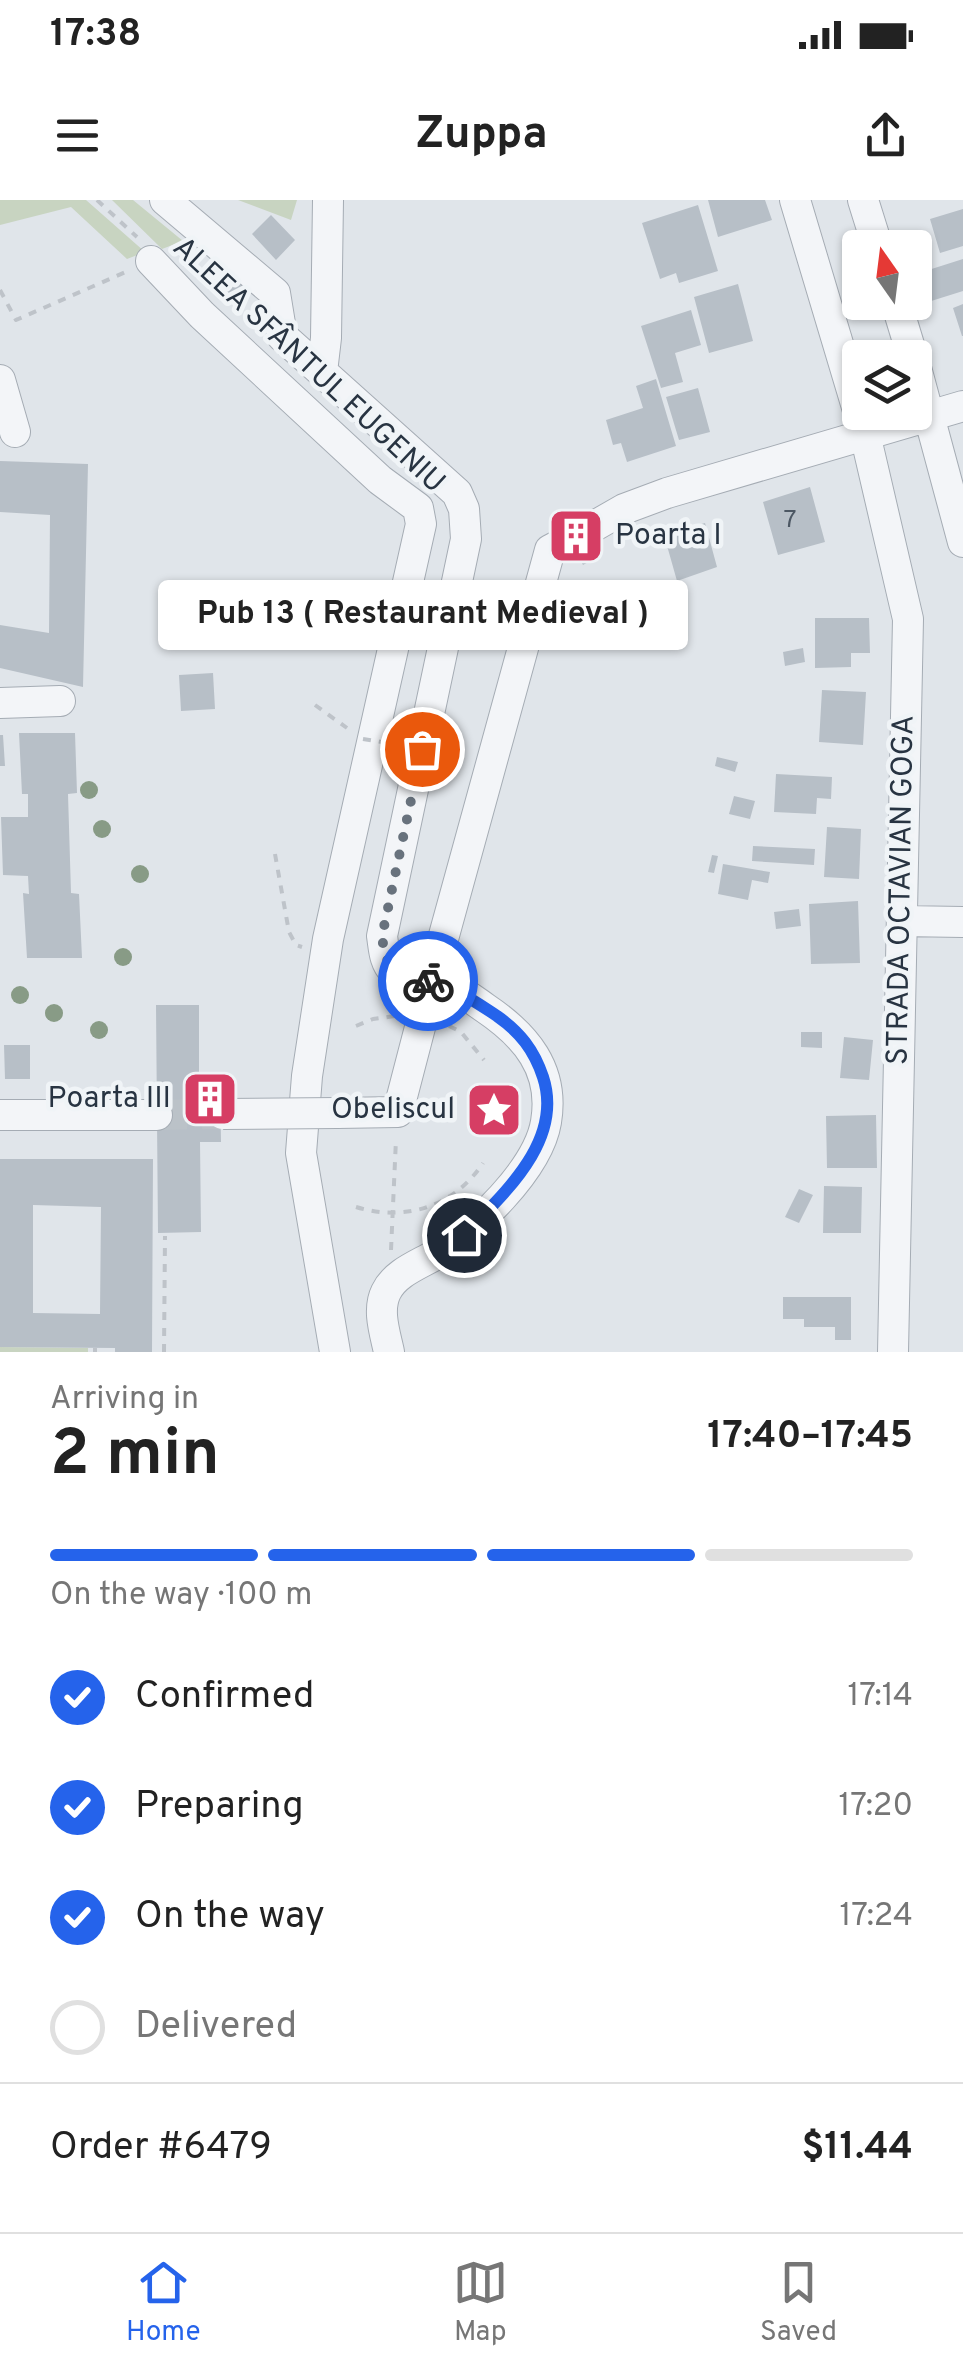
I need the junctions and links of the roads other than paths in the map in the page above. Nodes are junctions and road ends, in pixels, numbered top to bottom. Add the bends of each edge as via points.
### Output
1 (165, 200) edge
2 (328, 200) edge
3 (795, 200) edge
4 (863, 200) edge
5 (872, 230) edge
6 (155, 260) road end
7 (325, 280) junction
8 (275, 293) junction
9 (322, 372) junction
10 (0, 380) edge
11 (963, 406) edge
12 (932, 415) edge
13 (932, 419) edge
14 (879, 430) edge
15 (15, 432) dead end
16 (865, 434) junction
17 (963, 542) edge
18 (60, 700) dead end
19 (0, 703) edge
20 (902, 921) junction
21 (963, 922) edge
22 (432, 982) junction
23 (222, 1114) tunnel mouth
24 (0, 1115) edge
25 (153, 1115) tunnel mouth
26 (335, 1352) edge
27 (389, 1352) edge
28 (893, 1352) edge

1 - 8 street
2 - 7 street
3 - 16 street, STRADA OCTAVIAN GOGA
4 - 5 street
6 - 26 street via 202,315 418,508 420,532 325,955 300,1153
7 - 8 street via 308,294
7 - 9 street
8 - 9 street via 282,336
9 - 22 street via 458,492 464,509 466,538 382,936 384,957 395,973
10 - 15 street
11 - 12 street
13 - 17 street
14 - 16 street
16 - 20 street, STRADA OCTAVIAN GOGA via 908,619
16 - 22 street via 667,493 550,550
18 - 19 street
20 - 21 street
20 - 28 street, STRADA OCTAVIAN GOGA
22 - 23 street, bridge via 398,1112
22 - 27 street via 456,988 515,1029 536,1057 546,1088 546,1124 510,1188 464,1235 391,1284 382,1303
24 - 25 street

